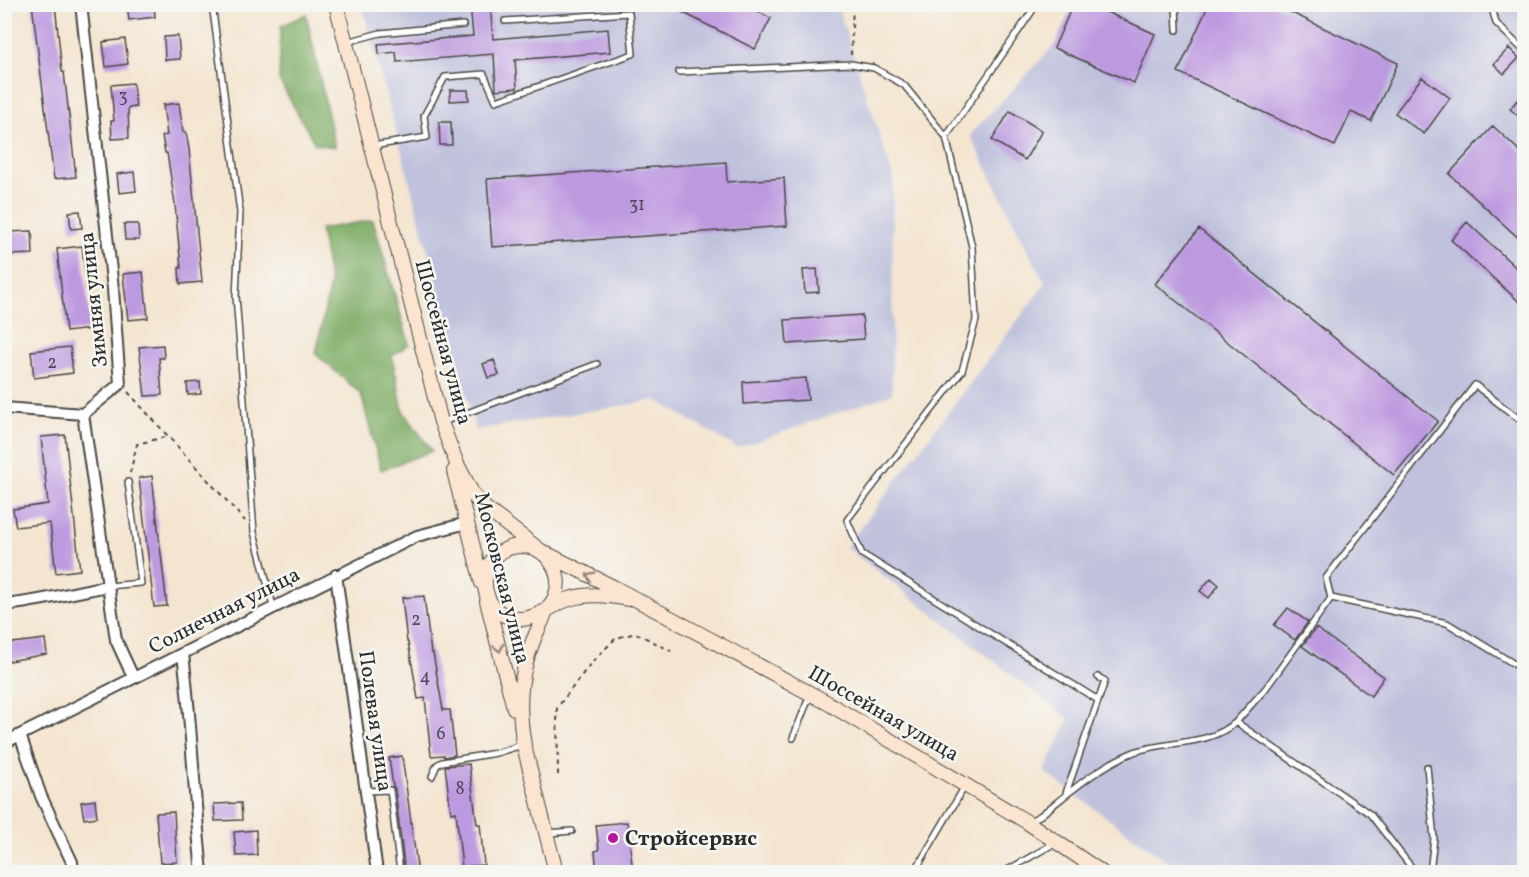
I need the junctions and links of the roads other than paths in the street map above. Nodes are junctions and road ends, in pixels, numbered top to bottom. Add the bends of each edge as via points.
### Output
1 (81, 4) edge
2 (212, 4) edge
3 (336, 4) edge
4 (1037, 4) edge
5 (1176, 4) edge
6 (1491, 4) edge
7 (504, 21) dead end
8 (463, 25) dead end
9 (1177, 30) dead end
10 (345, 42) junction
11 (1524, 51) edge
12 (678, 72) dead end
13 (946, 136) junction
14 (372, 146) junction
15 (597, 364) dead end
16 (4, 408) edge
17 (83, 414) junction
18 (441, 422) junction
19 (1524, 423) edge
20 (128, 482) road end
21 (466, 523) junction
22 (541, 551) junction
23 (336, 575) junction
24 (108, 586) junction
25 (485, 591) junction
26 (1331, 598) junction
27 (639, 602) junction
28 (4, 605) edge
29 (273, 606) junction
30 (547, 609) junction
31 (183, 654) junction
32 (1524, 670) edge
33 (133, 677) junction
34 (1098, 677) dead end
35 (811, 694) junction
36 (1098, 700) junction
37 (1236, 722) junction
38 (21, 735) junction
39 (792, 738) dead end
40 (4, 743) edge
41 (524, 745) junction
42 (1427, 766) dead end
43 (432, 776) dead end
44 (965, 785) junction
45 (366, 791) junction
46 (1066, 795) junction
47 (1027, 822) junction
48 (572, 831) dead end
49 (547, 833) junction
50 (1056, 842) junction
51 (73, 873) edge
52 (202, 873) edge
53 (377, 873) edge
54 (400, 873) edge
55 (556, 873) edge
56 (918, 873) edge
57 (1004, 873) edge
58 (1101, 873) edge
59 (1414, 873) edge
60 (1430, 873) edge

1 - 17 street, Зимняя улица via 120,384
2 - 29 lane via 240,212 236,296 254,532
3 - 10 main road, Шоссейная улица
4 - 13 lane
5 - 9 lane
6 - 11 lane via 1496,23
7 - 14 lane via 629,13 633,54 496,100 484,74 445,77 424,116 427,137
8 - 10 lane via 380,33
10 - 14 main road, Шоссейная улица
12 - 13 lane via 851,64 874,68 904,85
13 - 36 lane via 972,247 976,320 962,371 847,519 862,554
14 - 18 main road, Шоссейная улица
15 - 18 lane
16 - 17 street
17 - 24 street
18 - 21 main road, Московская улица
18 - 22 main road, Шоссейная улица via 473,495 484,508
19 - 26 lane via 1475,385 1326,578
20 - 24 lane via 141,583
21 - 23 street, Солнечная улица via 417,536
21 - 25 main road, Московская улица
22 - 25 main road via 522,546 503,550 485,572
27 -> 22 main road, Шоссейная улица
22 - 30 main road, Московская улица via 553,564 558,581
23 - 29 street, Солнечная улица
23 - 45 street, Полевая улица
24 - 28 street via 32,603
24 - 33 street via 116,640
25 - 30 main road via 490,604 513,619 531,618
25 -> 41 main road, Московская улица
26 - 32 lane via 1446,622
26 - 37 lane via 1266,688
27 - 30 main road, Шоссейная улица via 615,596 585,596
27 - 35 main road, Шоссейная улица
29 - 31 street, Солнечная улица
30 - 41 main road, Московская улица via 520,683
31 - 33 street, Солнечная улица
31 - 52 street
33 - 38 street, Солнечная улица
34 - 36 lane via 1104,681
35 - 39 lane
35 - 44 main road, Шоссейная улица
36 - 46 lane
37 - 46 lane via 1206,738 1136,752 1106,766
37 - 59 lane via 1370,814
38 - 40 street, Солнечная улица
38 - 51 street
41 - 43 lane via 442,762
41 - 49 main road, Московская улица
42 - 60 lane via 1434,838
44 - 47 main road, Шоссейная улица
44 - 56 lane via 915,871
45 - 53 street, Полевая улица
45 - 54 lane via 390,790
46 - 47 lane
47 - 50 main road, Шоссейная улица
48 - 49 lane
49 - 55 main road, Московская улица
50 - 57 lane
50 - 58 main road, Шоссейная улица

